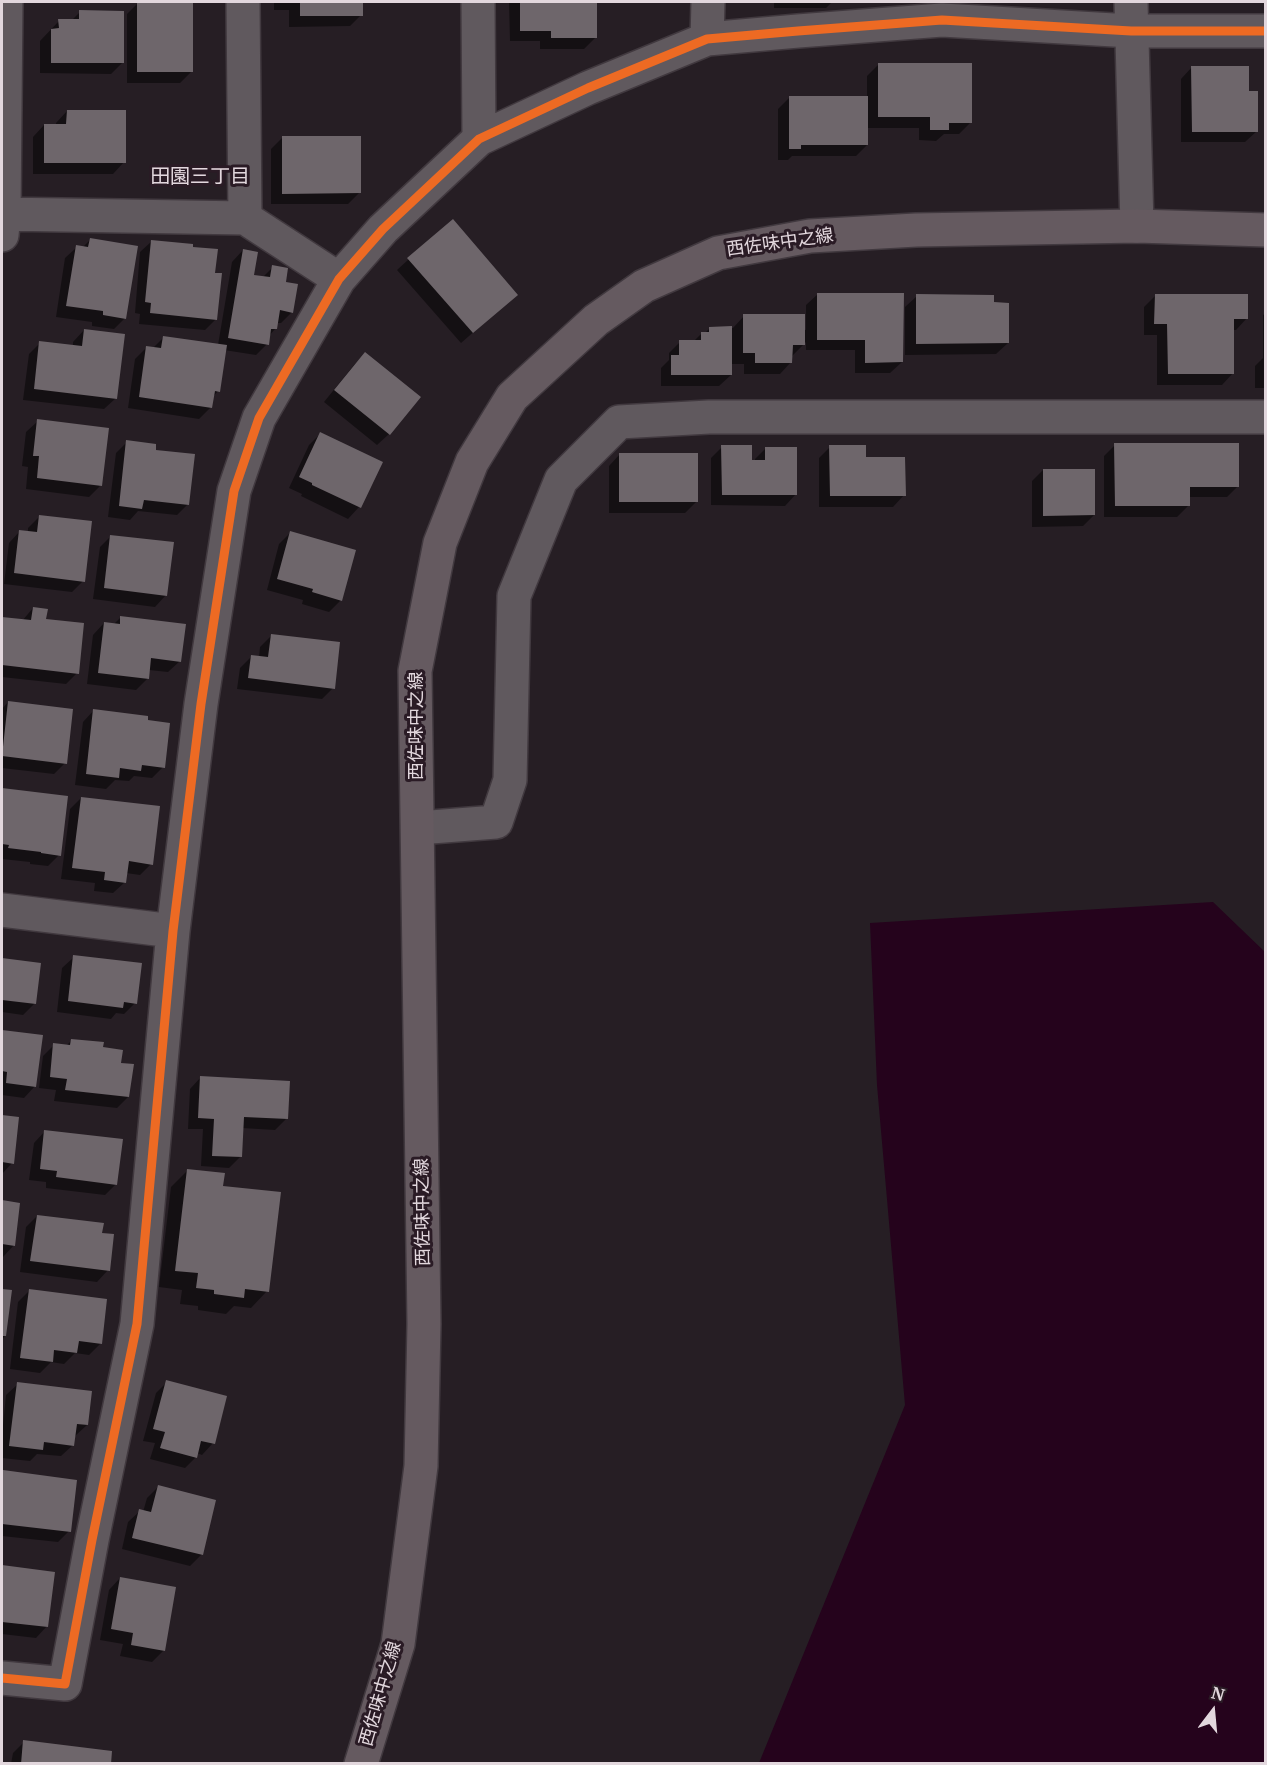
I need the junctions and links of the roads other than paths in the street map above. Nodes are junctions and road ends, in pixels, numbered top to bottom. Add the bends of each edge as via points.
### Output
1 (6, 2) edge
2 (243, 2) edge
3 (478, 2) edge
4 (708, 2) edge
5 (942, 11) edge
6 (1131, 16) edge
7 (1266, 31) edge
8 (707, 39) junction
9 (479, 139) junction
10 (245, 218) junction
11 (2, 221) edge
12 (1137, 226) junction
13 (1266, 230) edge
14 (339, 279) junction
15 (1266, 417) edge
16 (417, 828) junction
17 (2, 910) edge
18 (173, 932) junction
19 (2, 1678) edge
20 (361, 1764) edge

1 - 11 street
2 - 10 street
3 - 9 street
4 - 8 street
5 - 6 street
5 - 8 street
6 - 7 street
6 - 12 street
8 - 9 street
9 - 14 street via 383,229
10 - 11 street
10 - 14 street
12 - 13 main road, 西佐味中之線
12 - 16 main road, 西佐味中之線 via 916,230 799,238 718,253 644,286 596,320 512,397 472,462 440,543 415,671
14 - 18 street via 260,418 234,491 201,704
15 - 16 street via 721,417 619,422 561,480 514,596 510,780 496,822
16 - 20 main road, 西佐味中之線 via 424,1324 421,1466 398,1644
17 - 18 street
18 - 19 street via 137,1324 64,1684

